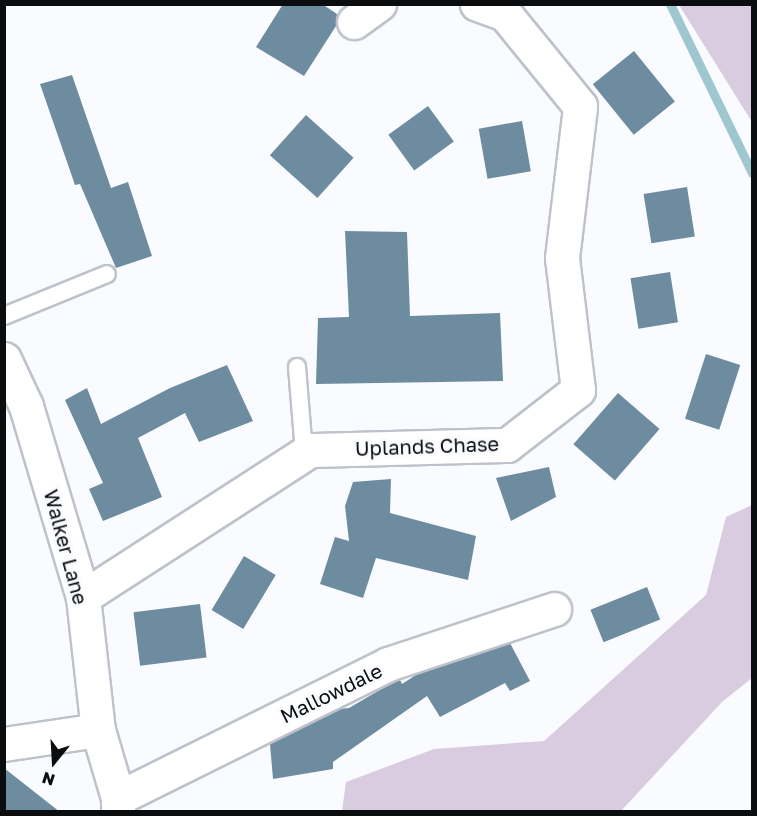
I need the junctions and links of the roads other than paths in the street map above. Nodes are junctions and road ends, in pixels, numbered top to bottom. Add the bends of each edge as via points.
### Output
1 (477, 4) edge
2 (107, 274) dead end
3 (4, 316) edge
4 (4, 358) edge
5 (297, 367) dead end
6 (304, 453) junction
7 (82, 597) junction
8 (554, 609) dead end
9 (98, 730) junction
10 (4, 744) edge
11 (118, 805) edge

1 - 6 street, Uplands Chase via 505,14 580,106 562,258 578,390 507,445
2 - 3 lane
4 - 7 street, Walker Lane via 26,406
5 - 6 lane
6 - 7 street, Uplands Chase
7 - 9 street, Walker Lane
8 - 11 street, Mallowdale via 388,664
9 - 10 street
9 - 11 street, Walker Lane

